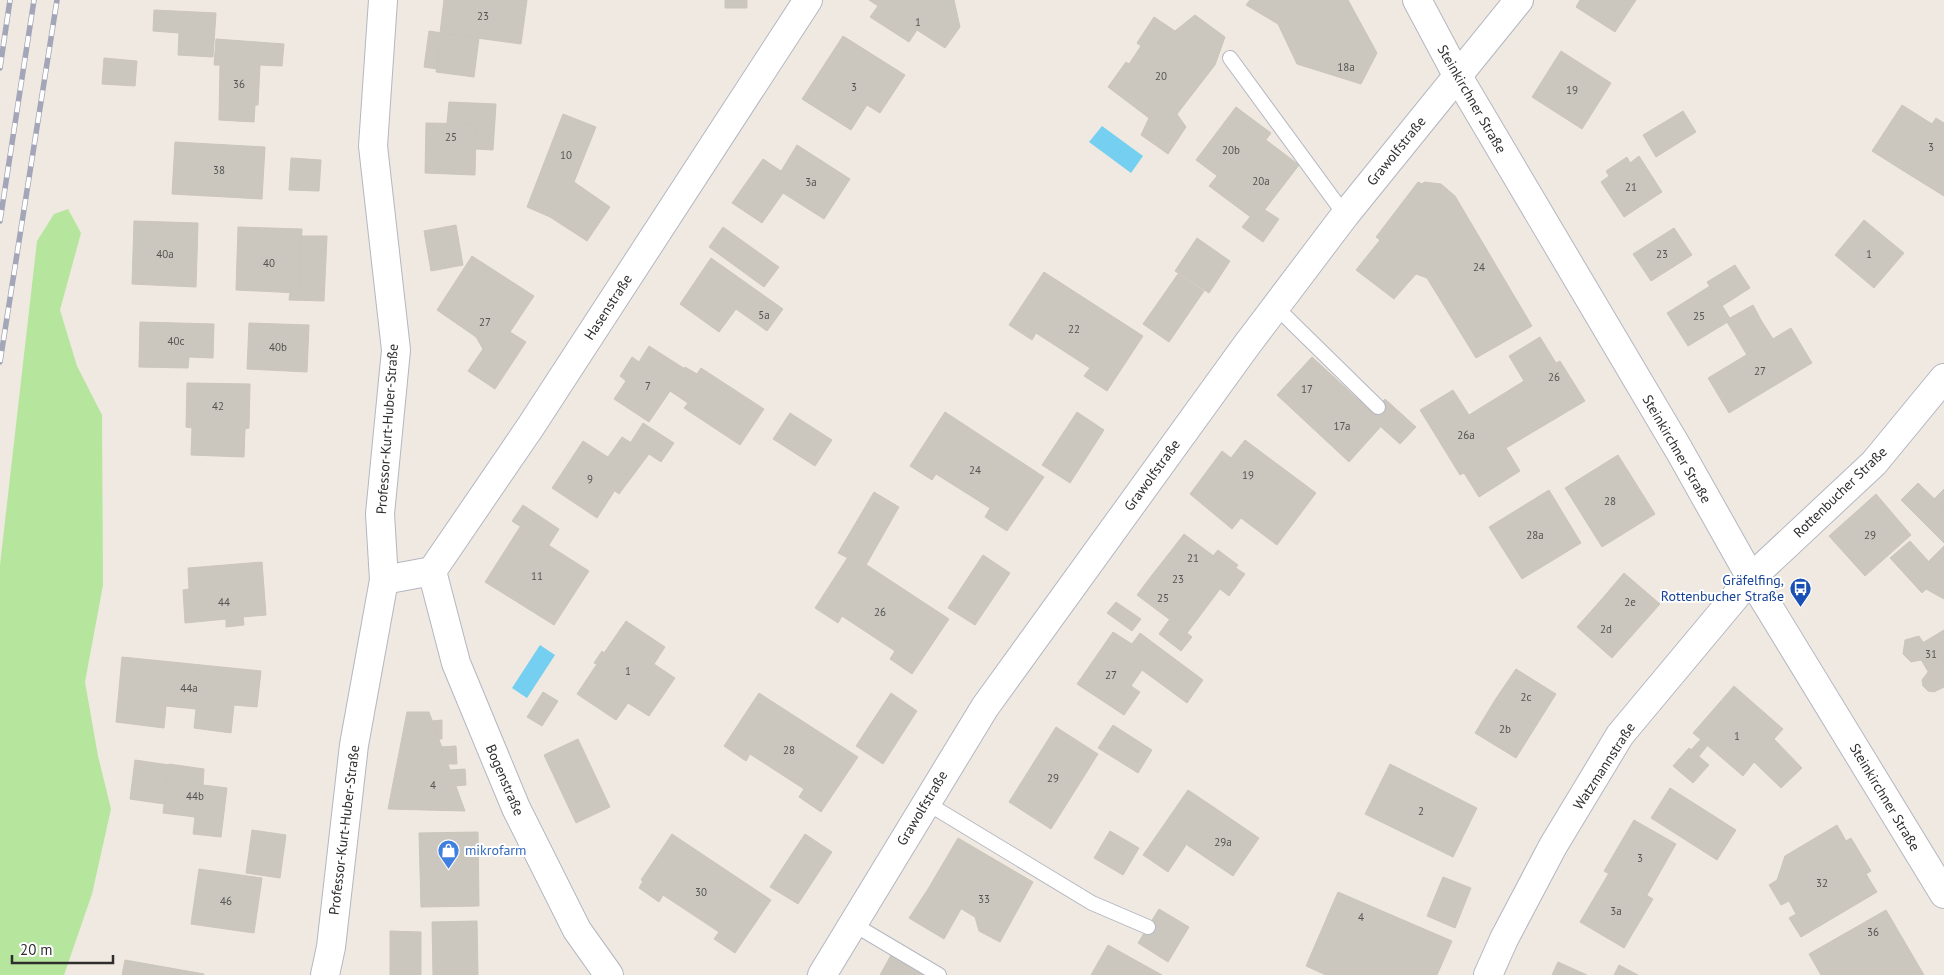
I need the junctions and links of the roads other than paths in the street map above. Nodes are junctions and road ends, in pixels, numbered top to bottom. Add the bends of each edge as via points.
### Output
1 (383, 0) edge
2 (808, 0) edge
3 (1417, 0) edge
4 (1519, 0) edge
5 (1230, 58) dead end
6 (1457, 75) junction
7 (1345, 215) junction
8 (1276, 307) junction
9 (1944, 378) edge
10 (1378, 407) dead end
11 (432, 571) junction
12 (1751, 578) junction
13 (384, 580) junction
14 (925, 802) junction
15 (1944, 894) edge
16 (853, 924) junction
17 (1148, 927) dead end
18 (325, 975) edge
19 (610, 975) edge
20 (822, 975) edge
21 (939, 975) edge
22 (1488, 975) edge

1 - 13 street, Professor-Kurt-Huber-Straße via 373,146 396,350 380,514
2 - 11 street, Hasenstraße via 531,426
3 - 6 street, Steinkirchner Straße
4 - 6 street, Grawolfstraße
5 - 7 lane
6 - 7 street, Grawolfstraße
6 - 12 street, Steinkirchner Straße
7 - 8 street, Grawolfstraße
8 - 10 lane
8 - 14 street, Grawolfstraße via 985,707
9 - 12 street, Rottenbucher Straße via 1874,463
11 - 13 street
11 - 19 street, Bogenstraße via 456,663 516,808 577,930
12 - 15 street, Steinkirchner Straße
12 - 22 street, Watzmannstraße via 1620,735 1553,846
13 - 18 street, Professor-Kurt-Huber-Straße via 354,745
14 - 16 street, Grawolfstraße
14 - 17 lane via 1092,903
16 - 20 street, Grawolfstraße
16 - 21 lane

